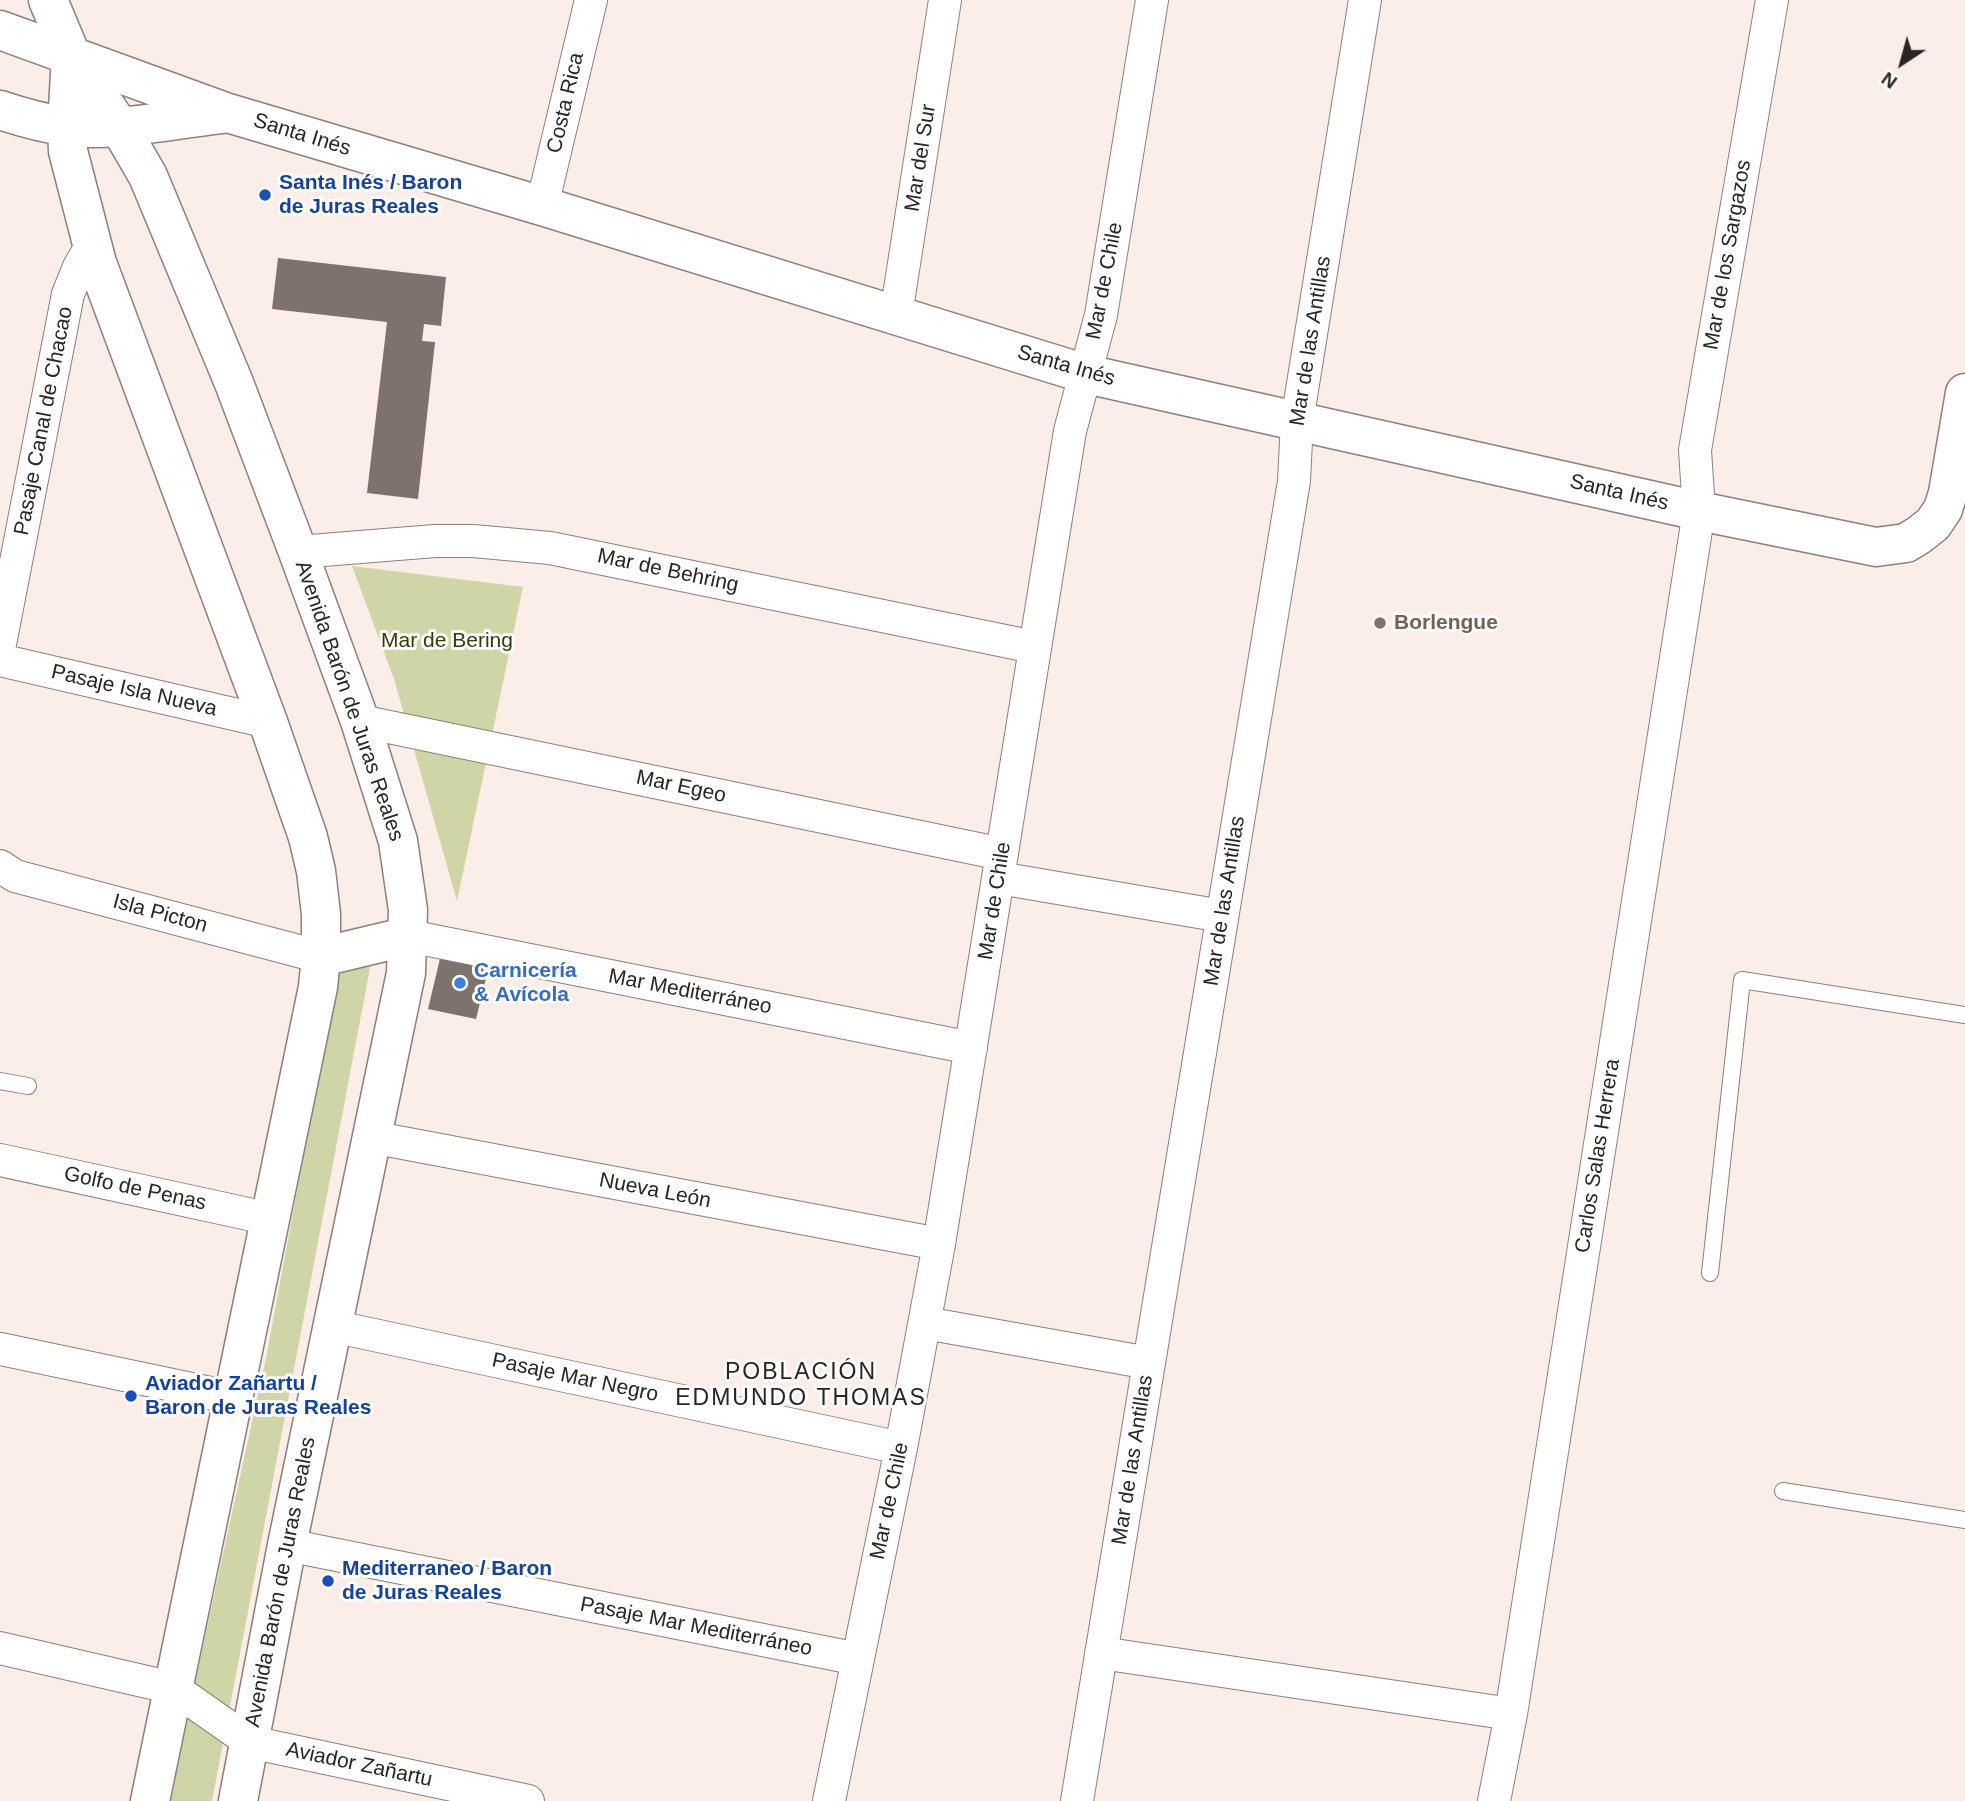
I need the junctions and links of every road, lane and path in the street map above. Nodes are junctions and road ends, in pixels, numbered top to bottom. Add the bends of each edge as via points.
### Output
1 (48, 0) edge
2 (591, 0) edge
3 (945, 0) edge
4 (1152, 0) edge
5 (1365, 0) edge
6 (1772, 0) edge
7 (0, 30) edge
8 (71, 55) junction
9 (0, 110) edge
10 (228, 113) junction
11 (119, 126) junction
12 (66, 127) junction
13 (542, 206) junction
14 (92, 244) junction
15 (896, 315) junction
16 (1086, 374) junction
17 (1965, 393) edge
18 (1297, 421) junction
19 (1699, 511) junction
20 (298, 552) junction
21 (0, 644) edge
22 (1034, 647) junction
23 (0, 660) edge
24 (360, 721) junction
25 (268, 722) junction
26 (0, 866) edge
27 (1000, 866) junction
28 (1222, 916) junction
29 (409, 936) junction
30 (321, 957) junction
31 (1965, 1015) edge
32 (971, 1048) junction
33 (0, 1081) edge
34 (28, 1086) dead end
35 (371, 1137) junction
36 (0, 1160) edge
37 (271, 1219) junction
38 (939, 1244) junction
39 (1710, 1273) dead end
40 (925, 1323) junction
41 (332, 1326) junction
42 (0, 1349) edge
43 (1149, 1363) junction
44 (234, 1398) junction
45 (901, 1448) junction
46 (1783, 1491) dead end
47 (1965, 1520) edge
48 (287, 1545) junction
49 (0, 1648) edge
50 (1101, 1653) junction
51 (858, 1660) junction
52 (173, 1688) junction
53 (1511, 1714) junction
54 (250, 1742) junction
55 (150, 1801) edge
56 (238, 1801) edge
57 (528, 1801) edge
58 (829, 1801) edge
59 (1077, 1801) edge
60 (1494, 1801) edge

1 - 8 street, Avenida Barón de Juras Reales
2 - 13 street, Costa Rica
3 - 15 street, Mar del Sur
4 - 16 street, Mar de Chile via 1101,315
5 - 18 street, Mar de las Antillas
6 - 19 street, Mar de los Sargazos via 1695,450
7 - 8 street, Santa Inés
8 - 10 street, Santa Inés
8 - 11 street, Avenida Barón de Juras Reales
8 - 12 street, Avenida Barón de Juras Reales
9 - 12 street, Santa Inés
10 - 11 street, Santa Inés
10 - 13 street, Santa Inés
11 - 12 street, Santa Inés
11 - 20 street, Avenida Barón de Juras Reales via 163,210
12 - 14 street, Avenida Barón de Juras Reales
13 - 15 street, Santa Inés
14 - 21 street, Pasaje Canal de Chacao via 68,294
14 - 25 street, Avenida Barón de Juras Reales
15 - 16 street, Santa Inés
16 - 18 street, Santa Inés
16 - 22 street, Mar de Chile via 1070,431
17 - 19 street, Santa Inés via 1942,509 1933,524 1906,542 1875,547
18 - 19 street, Santa Inés
18 - 28 street, Mar de las Antillas via 1294,481
19 - 53 street, Carlos Salas Herrera
20 - 22 street, Mar de Behring via 448,541 550,548
20 - 24 street, Avenida Barón de Juras Reales
22 - 27 street, Mar de Chile
23 - 25 street, Pasaje Isla Nueva
24 - 27 street, Mar Egeo
24 - 29 street, Avenida Barón de Juras Reales via 398,841
25 - 30 street, Avenida Barón de Juras Reales via 316,871
26 - 30 street, Isla Picton via 15,876
27 - 28 street, Mar Egeo
27 - 32 street, Mar de Chile
28 - 43 street, Mar de las Antillas
29 - 30 street
29 - 32 street, Mar Mediterráneo
29 - 35 street, Avenida Barón de Juras Reales via 406,973
30 - 37 street, Avenida Barón de Juras Reales
31 - 39 lane via 1742,980
32 - 38 street, Mar de Chile
33 - 34 lane
35 - 38 street, Nueva León
35 - 41 street, Avenida Barón de Juras Reales
36 - 37 street, Golfo de Penas
37 - 44 street, Avenida Barón de Juras Reales
38 - 40 street, Mar de Chile
40 - 43 street
40 - 45 street, Mar de Chile
41 - 45 street, Pasaje Mar Negro
41 - 48 street, Avenida Barón de Juras Reales
42 - 44 street
43 - 50 street, Mar de las Antillas
44 - 52 street, Avenida Barón de Juras Reales
45 - 51 street, Mar de Chile
46 - 47 lane
48 - 51 street, Pasaje Mar Mediterráneo
48 - 54 street, Avenida Barón de Juras Reales
49 - 52 street, Aviador Zañartu
50 - 53 street
50 - 59 street, Mar de las Antillas
51 - 58 street, Mar de Chile
52 - 54 street, Aviador Zañartu
52 - 55 street, Avenida Barón de Juras Reales
53 - 60 street, Carlos Salas Herrera
54 - 56 street, Avenida Barón de Juras Reales
54 - 57 street, Aviador Zañartu

